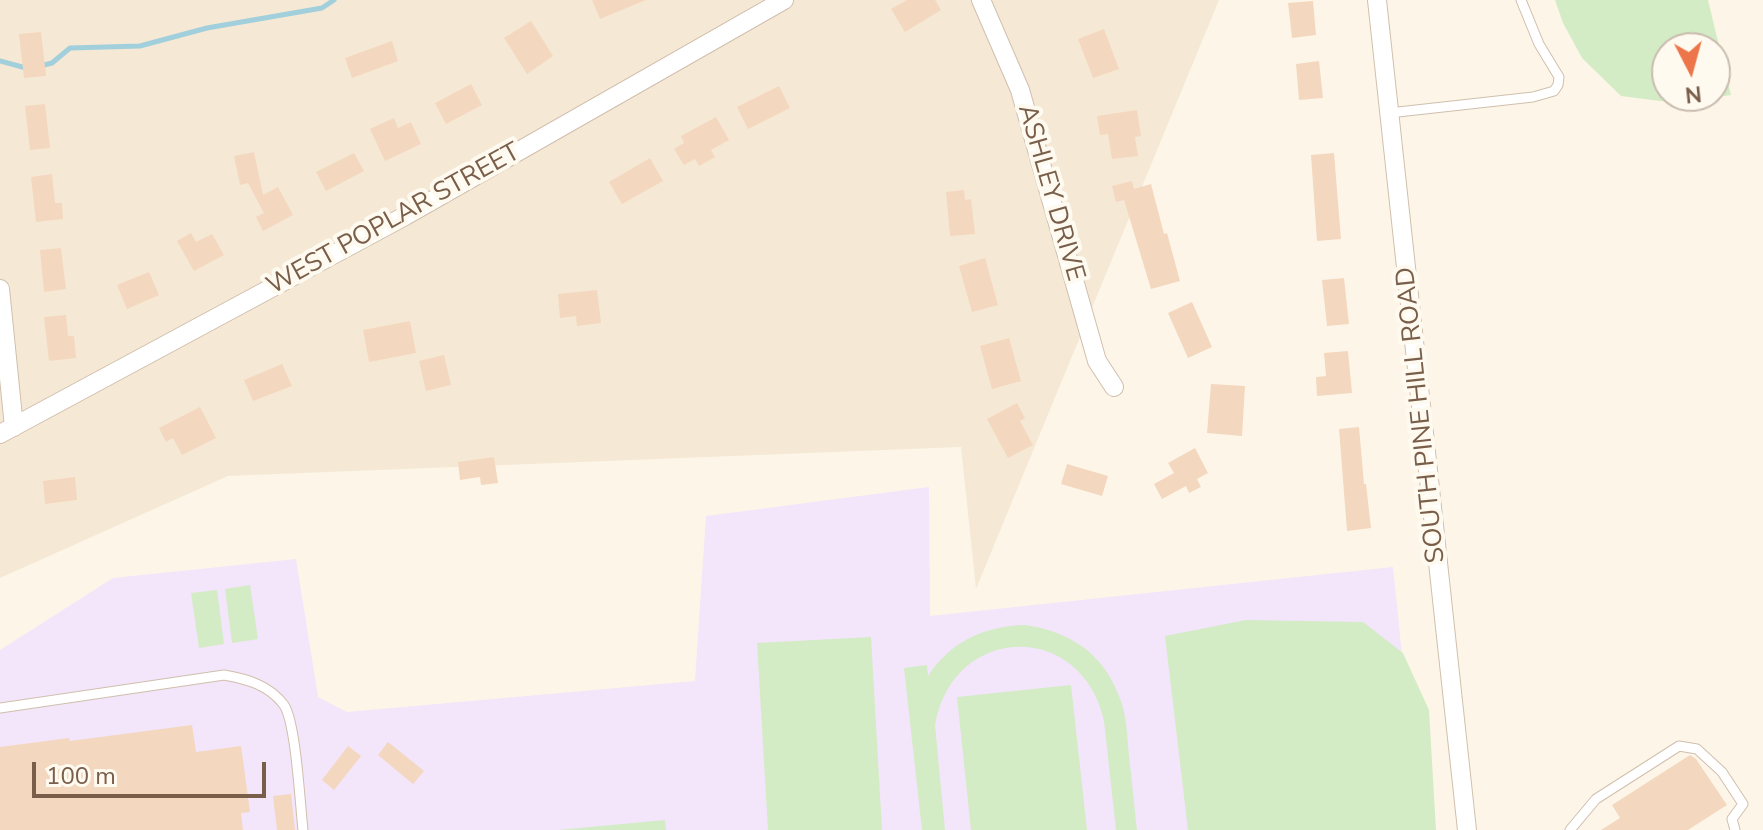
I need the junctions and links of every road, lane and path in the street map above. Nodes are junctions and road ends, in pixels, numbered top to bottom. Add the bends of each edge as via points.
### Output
1 (784, 0) edge
2 (981, 0) edge
3 (1377, 0) edge
4 (1521, 0) edge
5 (1389, 113) junction
6 (0, 289) edge
7 (1114, 387) dead end
8 (7, 431) edge
9 (0, 708) edge
10 (1733, 829) edge
11 (303, 830) edge
12 (1467, 830) edge
13 (1570, 830) edge

1 - 8 street, WEST POPLAR STREET via 405,216
2 - 7 street, ASHLEY DRIVE via 1020,90 1097,361
3 - 5 street, SOUTH PINE HILL ROAD
4 - 5 lane via 1559,77 1554,91
5 - 12 street, SOUTH PINE HILL ROAD
6 - 8 street
9 - 11 lane via 224,675 250,679 285,707
10 - 13 lane via 1732,819 1743,804 1722,772 1697,749 1679,746 1596,799

